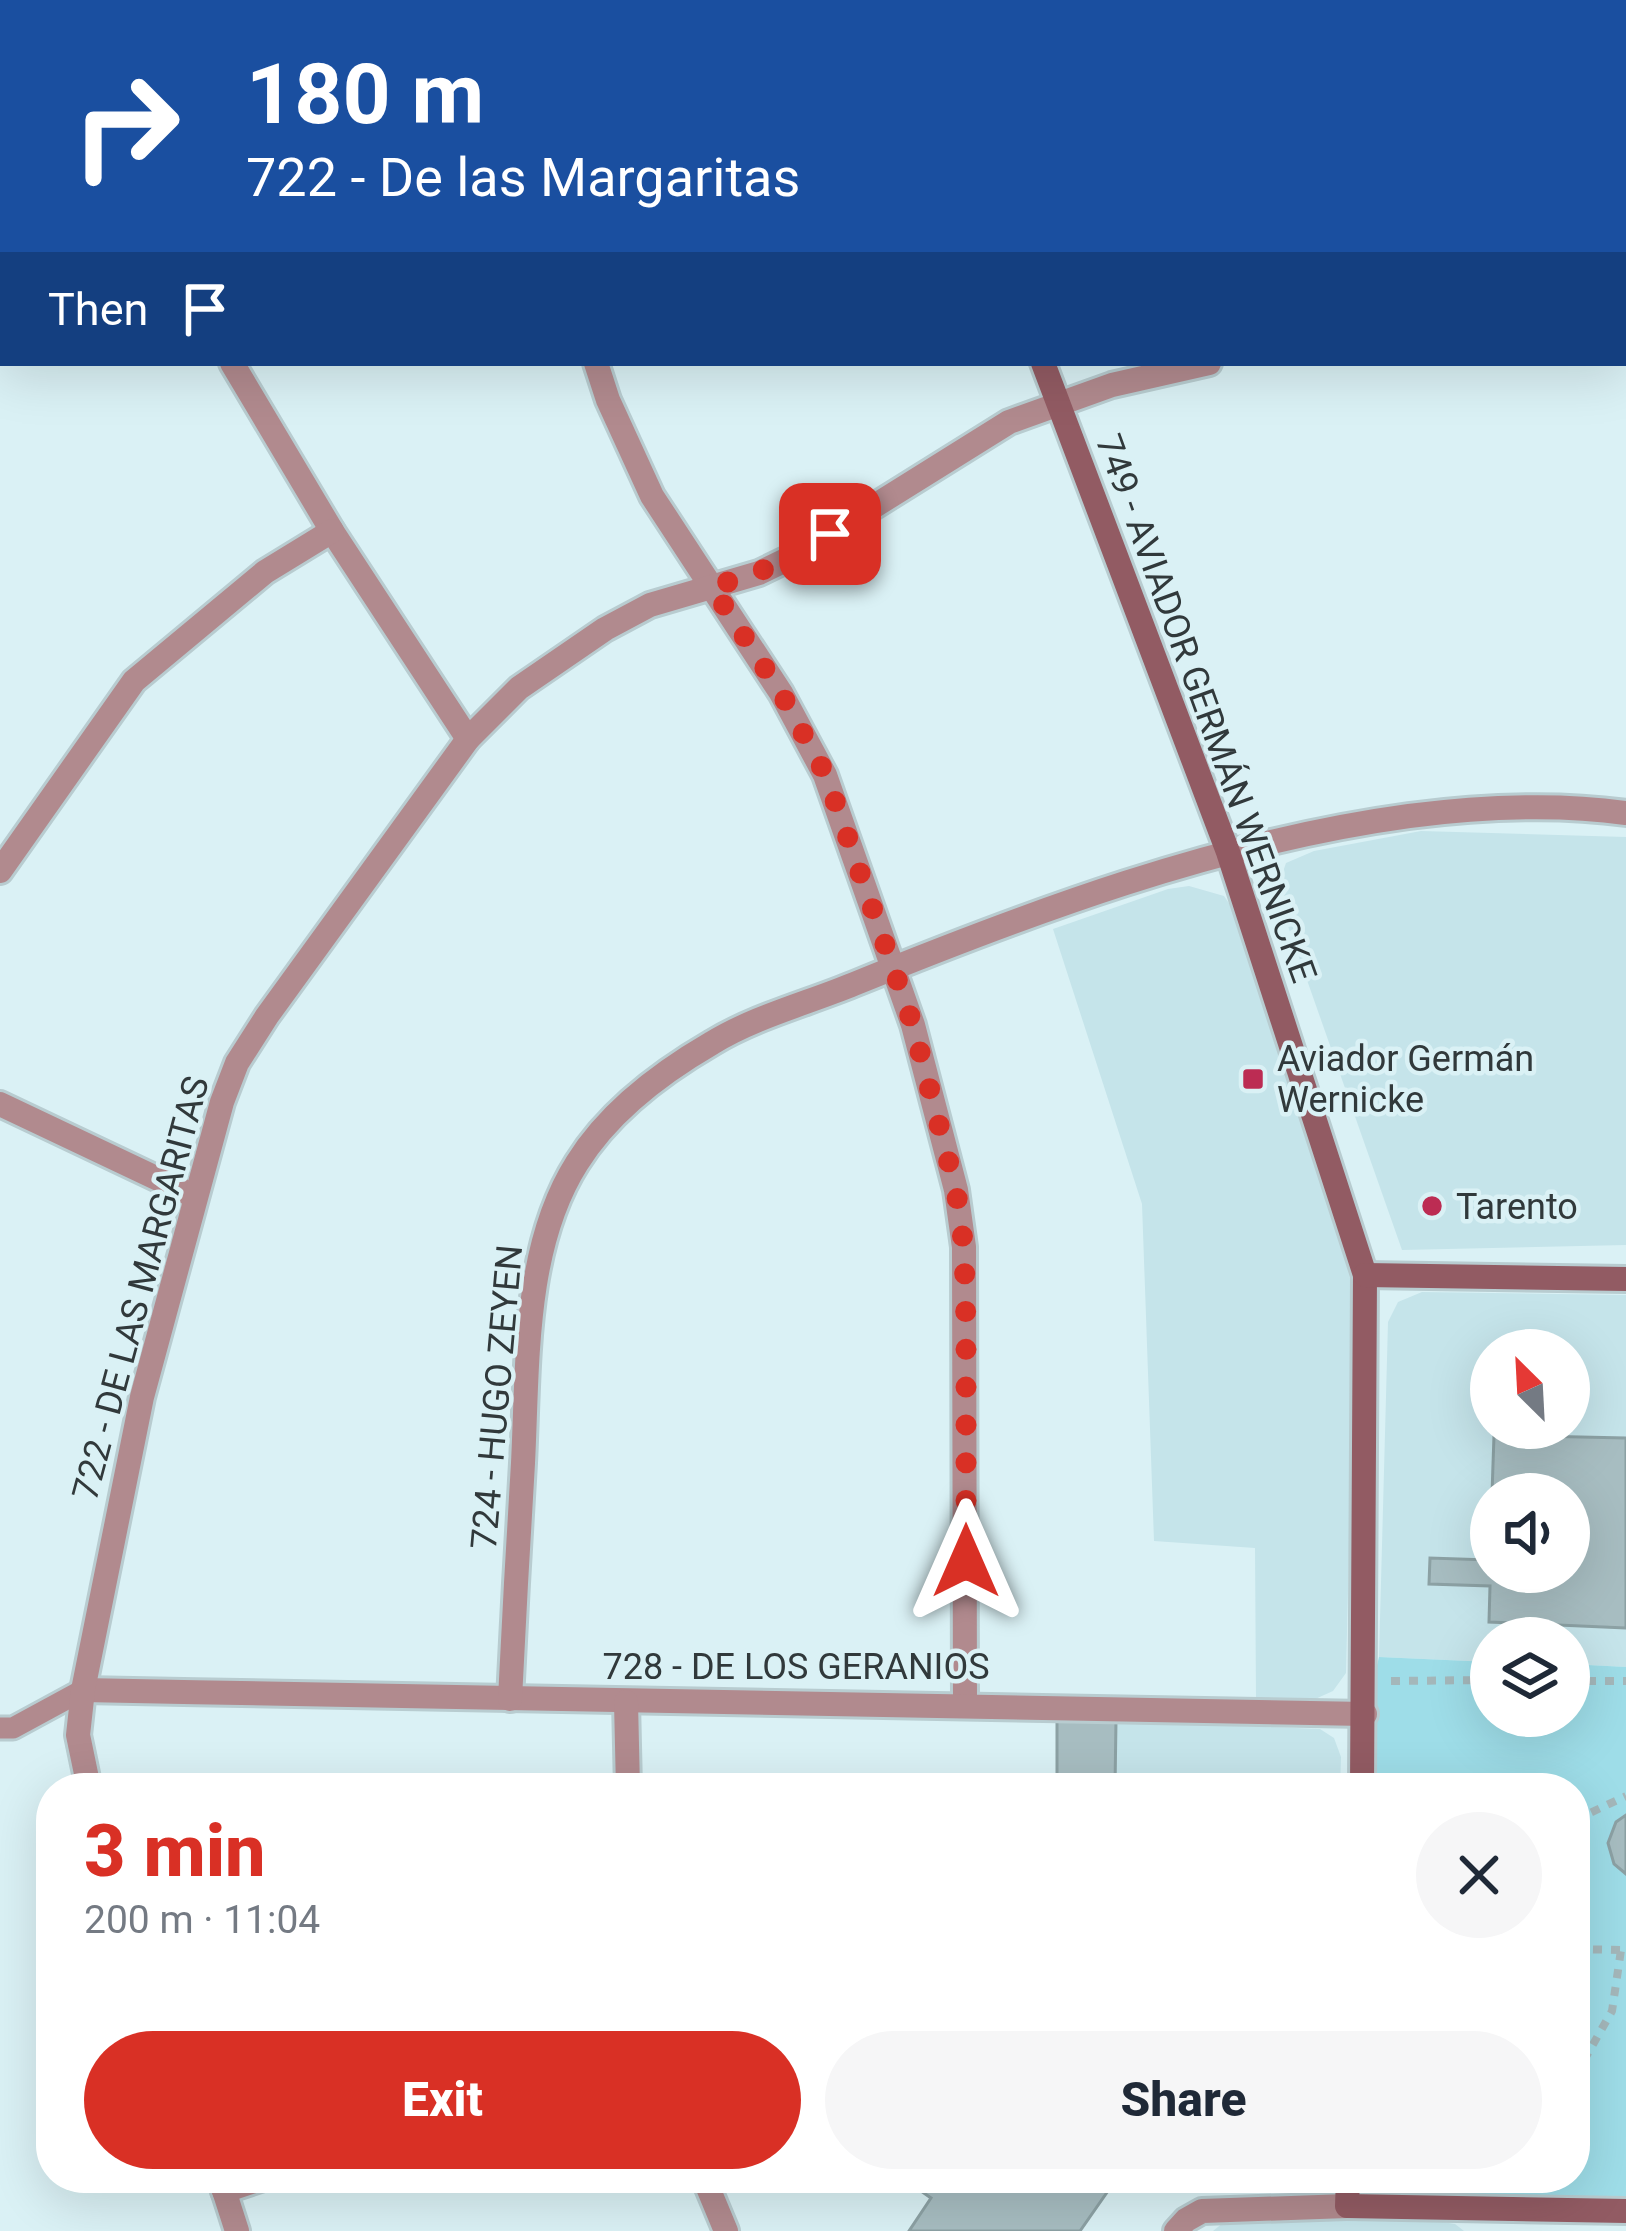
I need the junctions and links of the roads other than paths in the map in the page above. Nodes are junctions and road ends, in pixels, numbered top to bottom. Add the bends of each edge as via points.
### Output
1 (234, 366) edge
2 (597, 366) edge
3 (1044, 366) edge
4 (1197, 366) edge
5 (1057, 402) junction
6 (332, 531) junction
7 (712, 587) junction
8 (468, 739) junction
9 (1626, 813) edge
10 (1228, 852) junction
11 (0, 871) edge
12 (894, 968) junction
13 (0, 1104) edge
14 (194, 1196) junction
15 (1365, 1275) junction
16 (1626, 1279) edge
17 (83, 1690) junction
18 (510, 1699) junction
19 (626, 1702) junction
20 (965, 1702) junction
21 (1365, 1714) junction
22 (0, 1728) edge
23 (86, 1773) edge
24 (628, 1773) edge
25 (1363, 1773) edge
26 (225, 2193) edge
27 (710, 2193) edge
28 (1347, 2193) edge
29 (1347, 2206) junction
30 (1626, 2211) edge
31 (1513, 2220) edge
32 (237, 2231) edge
33 (726, 2231) edge
34 (1176, 2231) edge

1 - 6 street
2 - 7 street via 652,496
3 - 5 street, 749 - AVIADOR GERMÁN WERNICKE
4 - 5 street, 722 - DE LAS MARGARITAS
5 - 7 street, 722 - DE LAS MARGARITAS via 963,448 796,555
5 - 10 street, 749 - AVIADOR GERMÁN WERNICKE
6 - 8 street
6 - 11 street via 265,572 134,681
7 - 8 street, 722 - DE LAS MARGARITAS via 605,629 519,688
7 - 12 street via 826,775
8 - 14 street, 722 - DE LAS MARGARITAS via 237,1063
9 - 10 street, 724 - HUGO ZEYEN via 1476,809
10 - 12 street, 724 - HUGO ZEYEN
10 - 15 street, 749 - AVIADOR GERMÁN WERNICKE
12 - 18 street, 724 - HUGO ZEYEN via 716,1040 646,1089 578,1161 553,1209 532,1324
12 - 20 street via 956,1190 964,1247
13 - 14 street
14 - 17 street, 722 - DE LAS MARGARITAS via 142,1397
15 - 16 street
15 - 21 street, 749 - AVIADOR GERMÁN WERNICKE
17 - 18 street, 728 - DE LOS GERANIOS
17 - 22 lane
17 - 23 street, 722 - DE LAS MARGARITAS via 78,1735
18 - 19 street, 728 - DE LOS GERANIOS
19 - 20 street, 728 - DE LOS GERANIOS
19 - 24 street
20 - 21 street, 728 - DE LOS GERANIOS
21 - 25 street, 749 - AVIADOR GERMÁN WERNICKE
26 - 32 street
27 - 33 street
28 - 29 street
29 - 31 street
29 - 34 street via 1202,2211
30 - 31 street

